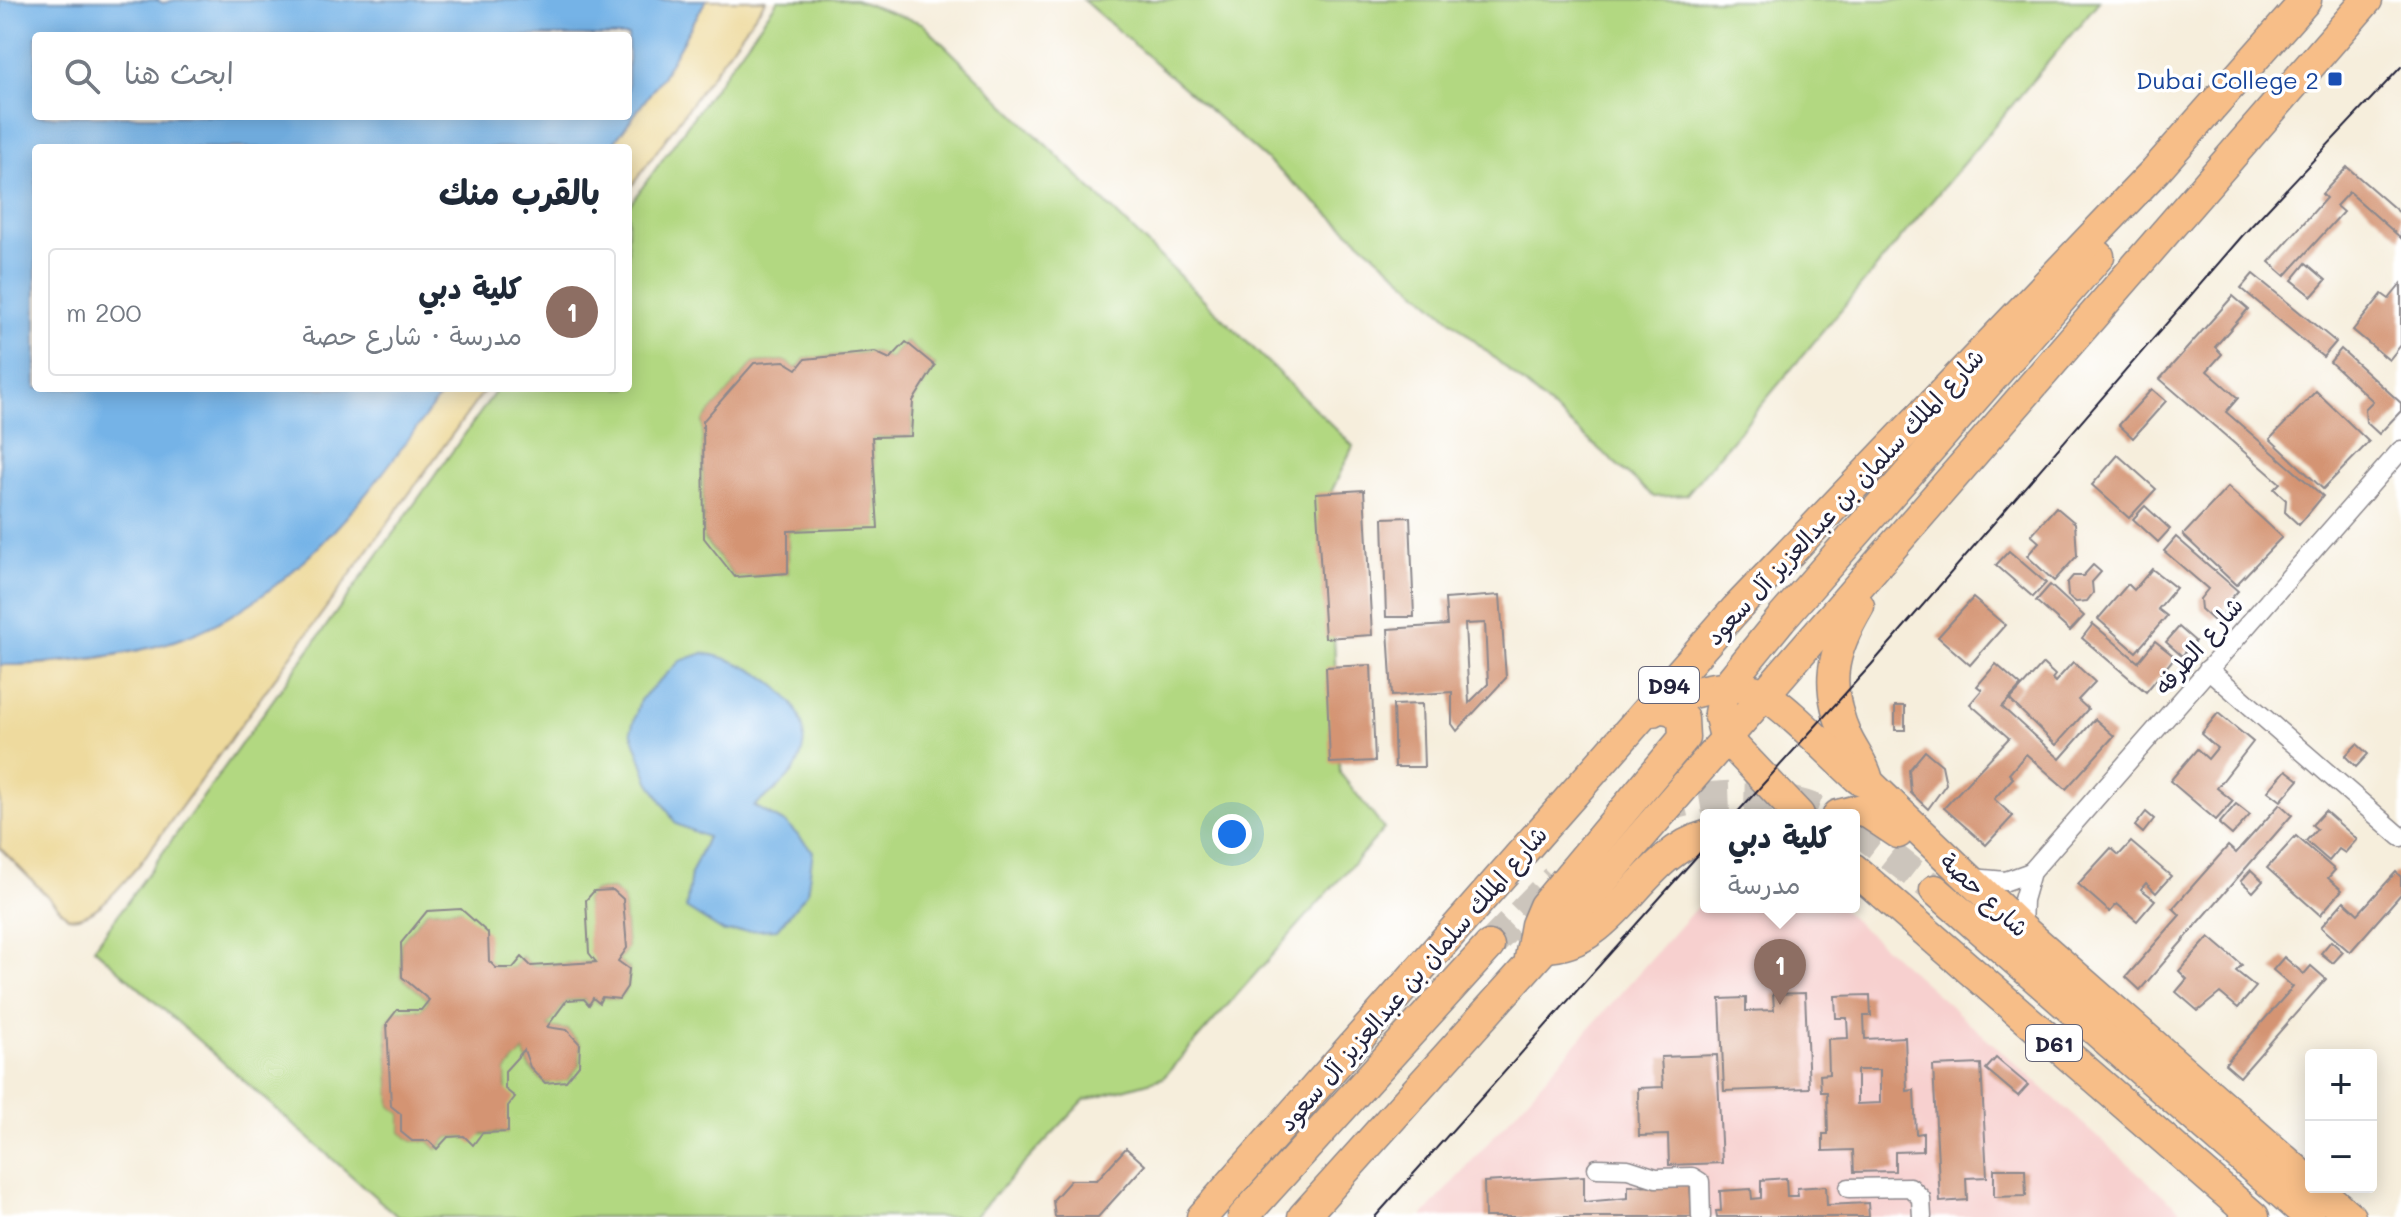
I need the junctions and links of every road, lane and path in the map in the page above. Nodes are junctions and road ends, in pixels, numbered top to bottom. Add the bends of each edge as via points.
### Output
1 (2306, 0) edge
2 (2367, 0) edge
3 (2155, 171) junction
4 (2401, 450) edge
5 (1897, 543) junction
6 (1766, 636) junction
7 (1794, 661) junction
8 (2208, 669) junction
9 (1724, 689) junction
10 (1763, 694) junction
11 (1647, 715) junction
12 (1725, 737) junction
13 (1868, 782) junction
14 (1793, 809) edge
15 (1860, 810) edge
16 (2401, 837) edge
17 (1700, 839) edge
18 (1958, 868) junction
19 (2031, 872) junction
20 (1860, 874) edge
21 (1935, 890) tunnel mouth
22 (2022, 929) junction
23 (1489, 946) tunnel mouth
24 (1537, 956) junction
25 (1597, 1168) dead end
26 (2305, 1178) edge
27 (1849, 1188) dead end
28 (2323, 1193) edge
29 (1202, 1217) edge
30 (1243, 1217) edge
31 (1303, 1217) edge
32 (1701, 1217) edge
33 (1922, 1217) edge
34 (2254, 1217) edge
35 (2309, 1217) edge
36 (2350, 1217) edge

1 - 3 main road, شارع الملك سلمان بن عبدالعزيز آل سعود / D94
2 - 5 main road
3 - 6 main road via 2101,253
3 - 11 main road, شارع الملك سلمان بن عبدالعزيز آل سعود / D94 via 1837,501
4 - 8 street, شارع الطرفه
5 - 7 main road
5 - 13 main road via 1842,633 1833,665 1838,711
6 - 7 main road via 1754,657 1758,669 1775,673
6 - 9 main road
7 - 10 main road
8 - 16 street
8 - 19 street, شارع الطرفه
9 - 10 main road
9 - 11 main road via 1701,691
9 - 12 main road via 1719,713
10 - 12 main road
10 - 13 main road, شارع حصة / D61
11 - 24 main road via 1673,710 1683,719 1684,738 1556,889 1536,925
11 - 29 main road, شارع الملك سلمان بن عبدالعزيز آل سعود / D94
12 - 14 main road
12 - 24 main road
13 - 18 main road, شارع حصة / D61
15 - 18 main road via 1871,812 1921,850
17 - 24 main road via 1662,858 1579,941
18 - 19 street via 2006,881
18 - 22 main road, شارع حصة / D61
19 - 22 street, شارع الطرفه
20 - 34 main road, D61
21 - 35 main road
22 - 26 main road, شارع حصة / D61
23 - 30 main road
24 - 31 main road
25 - 32 street via 1697,1179
27 - 33 street via 1910,1187 1921,1198
28 - 36 main road

